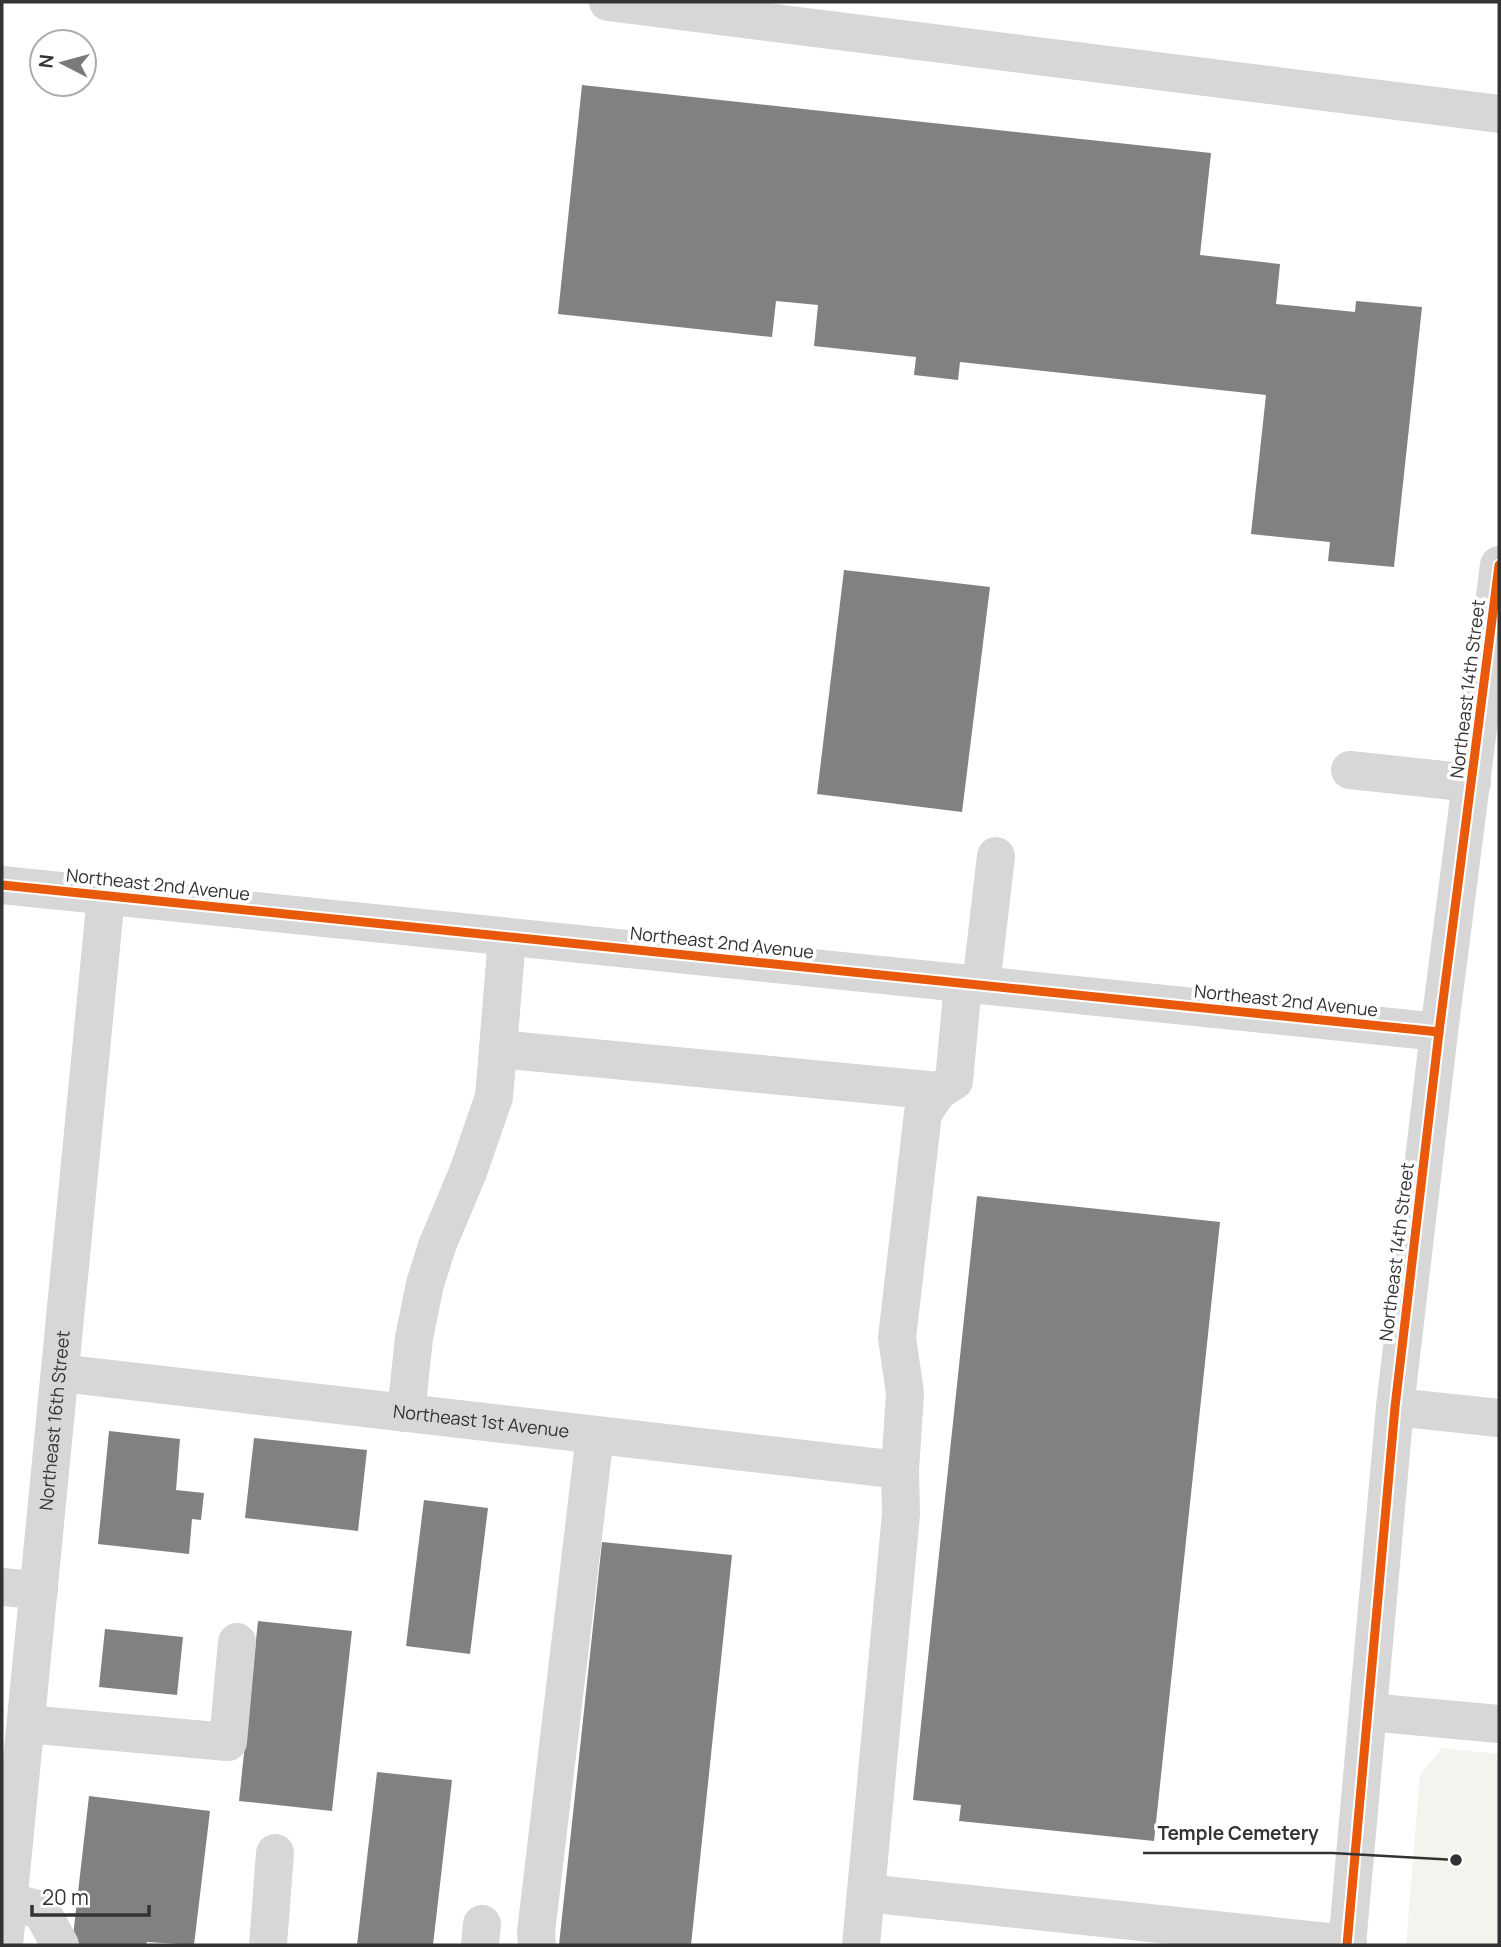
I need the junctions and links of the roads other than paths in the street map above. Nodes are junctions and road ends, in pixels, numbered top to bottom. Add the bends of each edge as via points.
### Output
1 (608, 2) edge
2 (1499, 114) edge
3 (1499, 565) edge
4 (1495, 643) edge
5 (1350, 770) dead end
6 (1472, 783) junction
7 (996, 856) dead end
8 (2, 885) edge
9 (106, 896) junction
10 (507, 937) junction
11 (972, 984) junction
12 (1439, 1032) junction
13 (498, 1049) junction
14 (937, 1091) junction
15 (60, 1373) junction
16 (1395, 1407) junction
17 (406, 1413) junction
18 (1499, 1418) edge
19 (594, 1435) junction
20 (900, 1470) junction
21 (2, 1587) edge
22 (39, 1590) junction
23 (237, 1643) dead end
24 (1368, 1712) junction
25 (26, 1724) junction
26 (1499, 1724) edge
27 (275, 1853) dead end
28 (866, 1893) junction
29 (5, 1900) edge
30 (4, 1945) edge
31 (60, 1945) edge
32 (268, 1945) edge
33 (537, 1945) edge
34 (862, 1945) edge
35 (1348, 1945) edge

1 - 2 street
3 - 4 street, Northeast 14th Street
4 - 6 street, Northeast 14th Street
5 - 6 street
6 - 12 street, Northeast 14th Street
7 - 11 street
8 - 9 street, Northeast 2nd Avenue
9 - 10 street, Northeast 2nd Avenue
9 - 15 street, Northeast 16th Street
10 - 11 street, Northeast 2nd Avenue
10 - 13 street
11 - 12 street, Northeast 2nd Avenue
11 - 14 street via 954,1081
12 - 16 street, Northeast 14th Street
13 - 14 street
13 - 17 street via 494,1097 425,1284
14 - 20 street via 923,1113 901,1294 897,1338 905,1406
15 - 17 street, Northeast 1st Avenue
15 - 22 street, Northeast 16th Street
16 - 18 street
16 - 24 street, Northeast 14th Street
17 - 19 street, Northeast 1st Avenue
19 - 20 street, Northeast 1st Avenue
19 - 33 street
20 - 28 street via 901,1514
21 - 22 street
22 - 25 street, Northeast 16th Street
23 - 25 street via 228,1742
24 - 26 street
24 - 35 street, Northeast 14th Street
25 - 29 street, Northeast 16th Street
27 - 32 street
28 - 34 street
28 - 35 street
29 - 30 street, Northeast 16th Street
29 - 31 street via 41,1910

